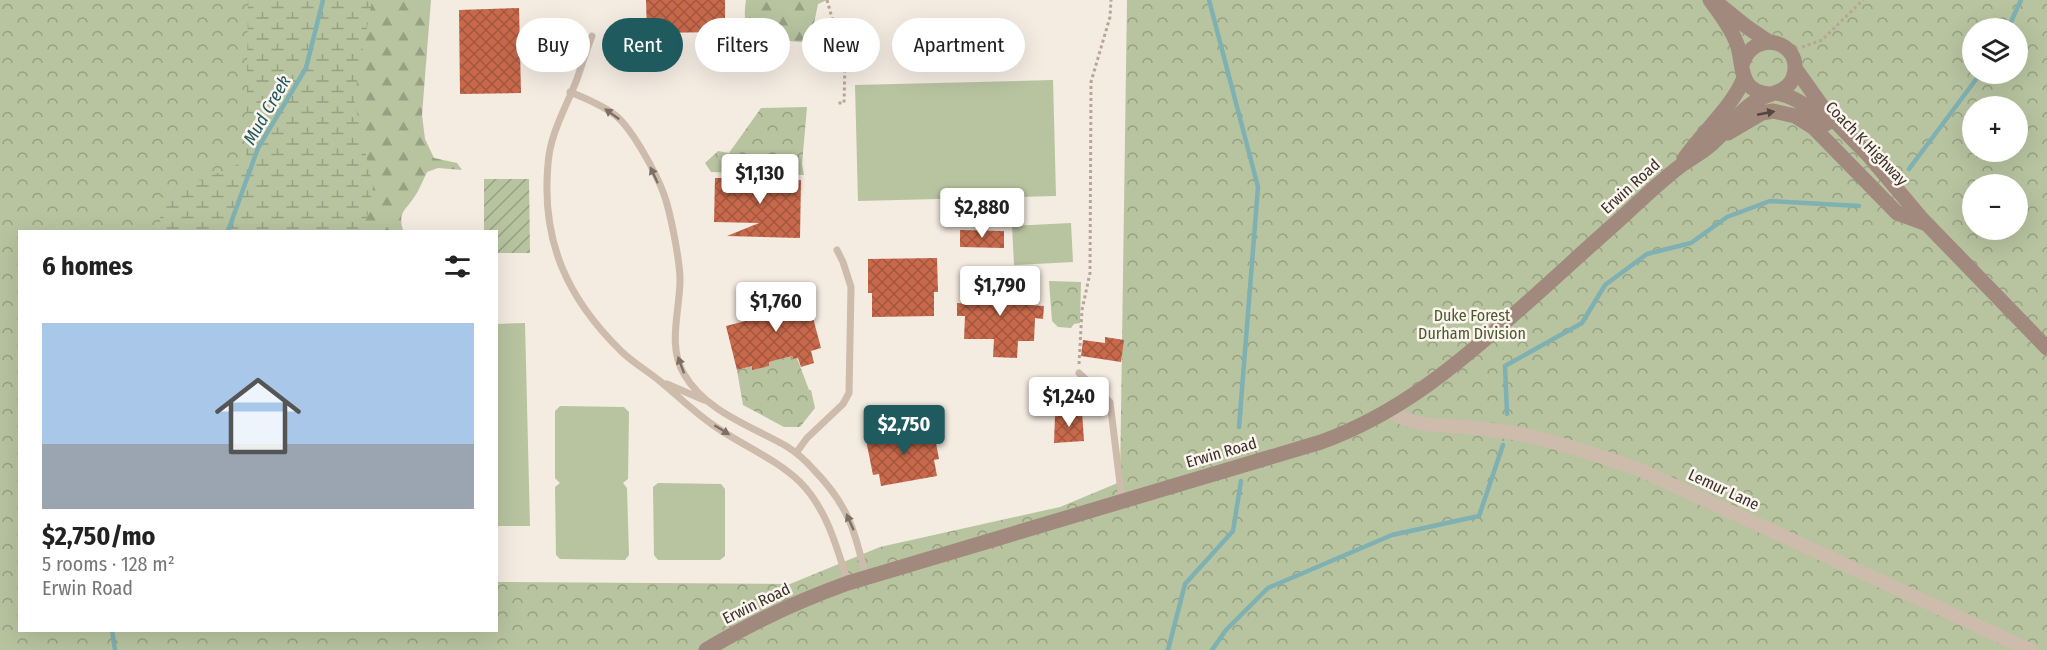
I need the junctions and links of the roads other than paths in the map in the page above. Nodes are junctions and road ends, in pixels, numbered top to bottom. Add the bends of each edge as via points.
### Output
1 (1712, 0) edge
2 (592, 36) dead end
3 (1769, 42) junction
4 (1795, 68) junction
5 (1743, 71) junction
6 (570, 92) junction
7 (1772, 94) junction
8 (1716, 141) junction
9 (1678, 168) junction
10 (1927, 224) junction
11 (837, 250) dead end
12 (2047, 348) edge
13 (1079, 373) road end
14 (660, 381) junction
15 (708, 402) junction
16 (1389, 410) junction
17 (796, 453) junction
18 (1122, 500) junction
19 (866, 578) junction
20 (848, 583) junction
21 (706, 650) edge
22 (2030, 650) edge

1 - 3 main road
1 - 5 main road via 1732,33
2 - 6 lane
3 - 4 main road, Coach K Highway via 1784,46
3 - 5 main road via 1749,51
4 - 7 main road via 1790,84
4 - 10 main road, Coach K Highway via 1827,113
5 - 7 main road, Coach K Highway via 1747,83 1757,91
5 - 9 main road, Erwin Road via 1731,102
6 - 14 lane via 555,128 548,163 551,233 562,270 585,311 622,353
15 -> 6 lane via 683,374 677,354 680,279 663,194 630,132 616,115
7 - 8 main road, Erwin Road via 1737,115
7 - 10 main road, Coach K Highway via 1785,95 1808,107 1903,207
8 - 9 main road, Erwin Road
8 -> 10 main road via 1762,113 1795,116 1814,128 1897,213
9 - 16 main road, Erwin Road via 1489,336 1423,390
10 - 12 main road, Coach K Highway
11 - 17 lane via 851,286 849,393
13 - 18 lane via 1110,402
14 - 15 lane
14 -> 20 lane via 712,424 801,483 828,524
15 - 17 lane
16 - 18 main road, Erwin Road via 1321,442
16 - 22 street, Lemur Lane via 1421,425 1490,429 1539,438 1638,469
19 -> 17 lane via 844,507
18 - 19 main road, Erwin Road
19 - 20 main road, Erwin Road
20 - 21 main road, Erwin Road via 771,614

